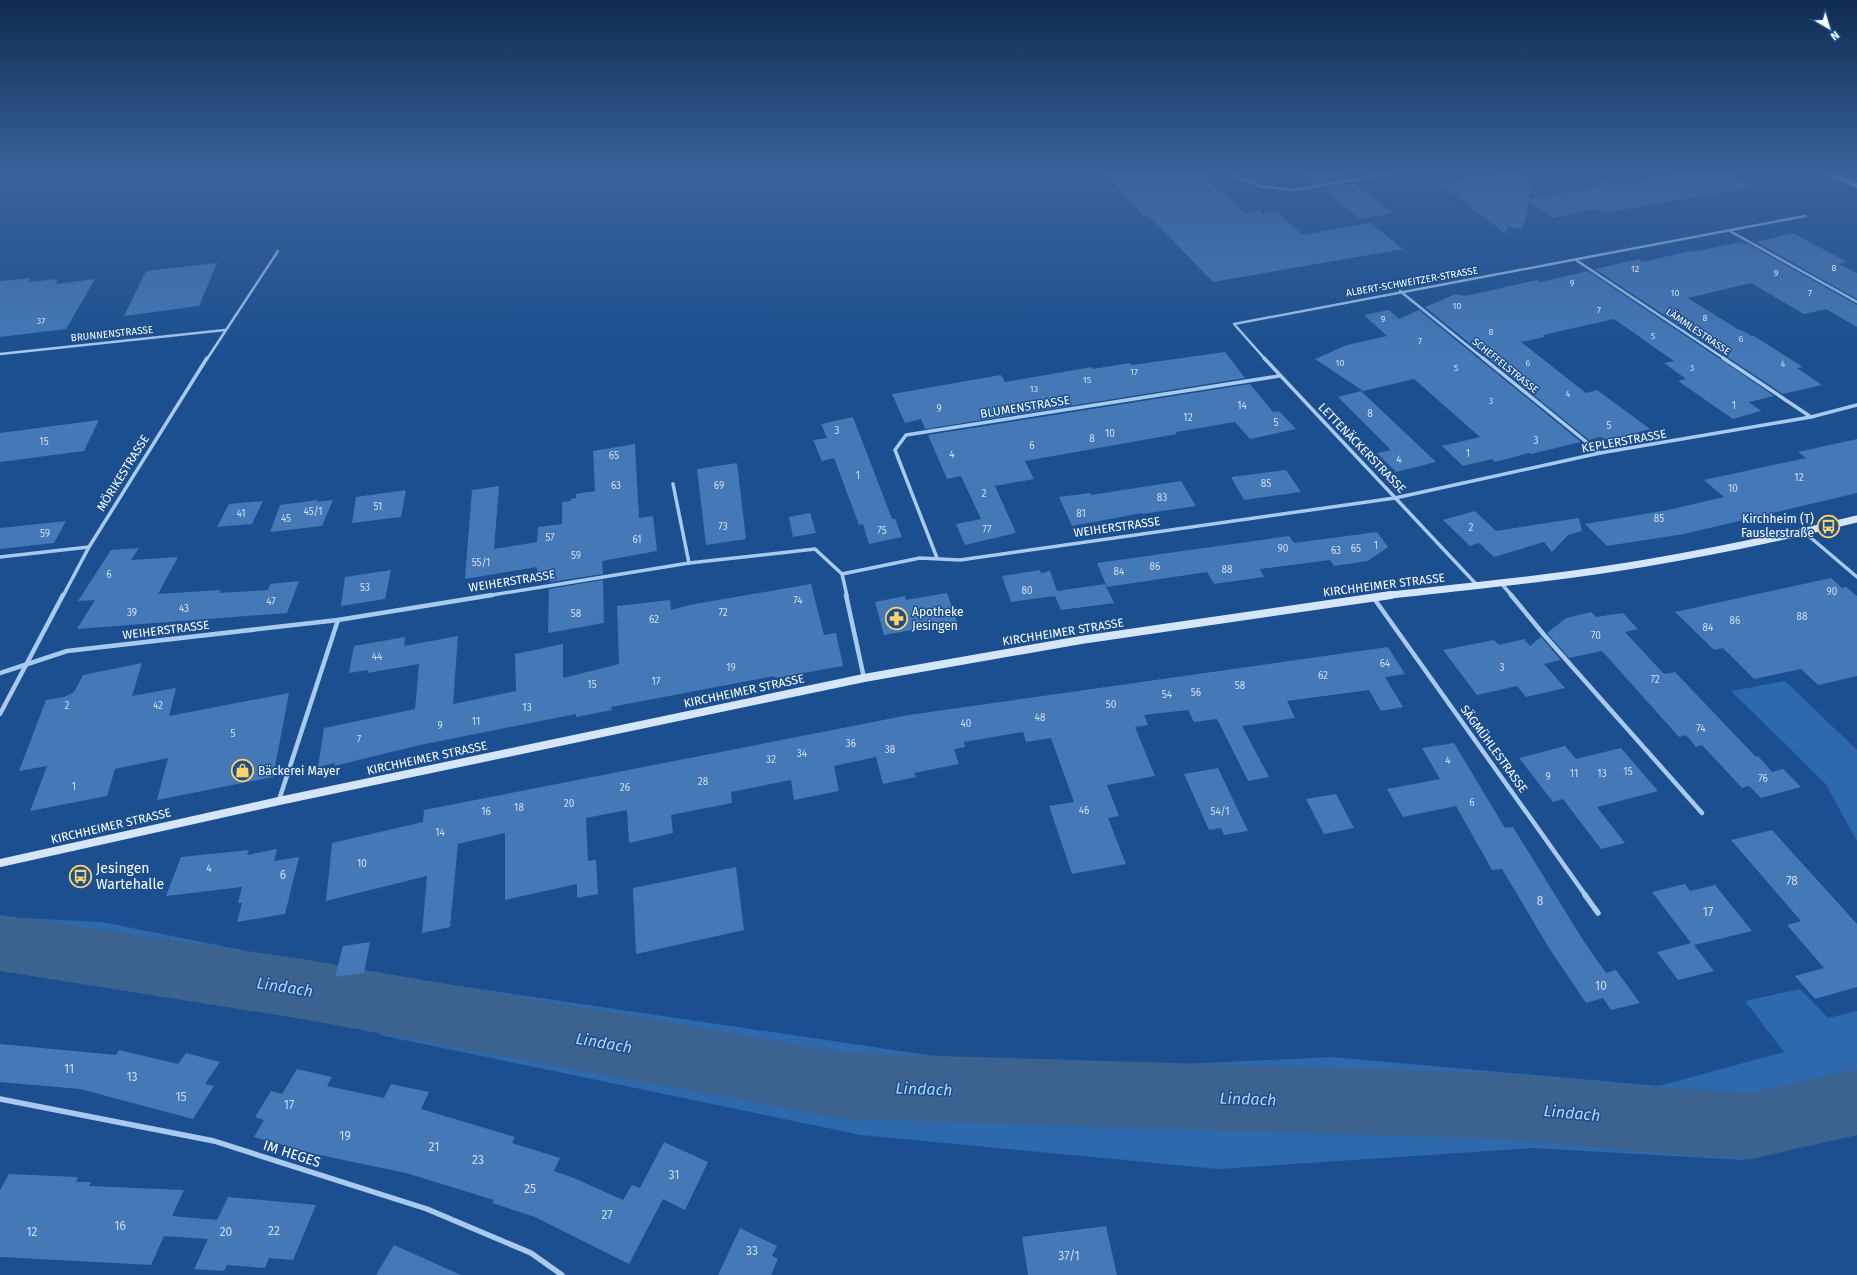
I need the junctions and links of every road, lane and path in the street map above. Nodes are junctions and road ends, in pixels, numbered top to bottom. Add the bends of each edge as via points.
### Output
1 (1727, 232) edge
2 (1731, 232) edge
3 (278, 250) dead end
4 (1576, 260) junction
5 (1400, 291) junction
6 (1857, 302) edge
7 (1234, 324) joint
8 (225, 330) junction
9 (0, 354) edge
10 (1279, 376) junction
11 (1857, 405) edge
12 (1811, 417) junction
13 (1600, 453) junction
14 (673, 484) dead end
15 (1395, 498) junction
16 (1857, 519) edge
17 (1804, 532) junction
18 (89, 547) junction
19 (0, 557) edge
20 (937, 558) junction
21 (689, 563) junction
22 (842, 574) junction
23 (1857, 577) edge
24 (1501, 584) junction
25 (1477, 586) junction
26 (1373, 597) junction
27 (338, 620) junction
28 (26, 665) junction
29 (0, 674) edge
30 (864, 678) junction
31 (0, 714) edge
32 (279, 801) junction
33 (1702, 813) dead end
34 (0, 863) edge
35 (1598, 913) dead end
36 (0, 1099) edge
37 (562, 1275) edge

1 - 4 street, ALBERT-SCHWEITZER-STRASSE
2 - 6 street
3 - 8 street, MÖRIKESTRASSE
4 - 5 street, ALBERT-SCHWEITZER-STRASSE
4 - 12 street, LÄMMLESTRASSE
5 - 7 street, ALBERT-SCHWEITZER-STRASSE
5 - 13 street, SCHEFFELSTRASSE
7 - 10 street, LETTENÄCKERSTRASSE
8 - 9 street, BRUNNENSTRASSE
8 - 18 street, MÖRIKESTRASSE
10 - 15 street, LETTENÄCKERSTRASSE
10 - 20 street, BLUMENSTRASSE via 906,435 895,450
11 - 12 street, KEPLERSTRASSE
12 - 13 street, KEPLERSTRASSE
13 - 15 street, KEPLERSTRASSE
14 - 21 street
15 - 20 street, WEIHERSTRASSE via 960,560
15 - 25 street, LETTENÄCKERSTRASSE
16 - 17 main road, KIRCHHEIMER STRASSE
17 - 23 street
17 - 24 main road, KIRCHHEIMER STRASSE via 1646,563
18 - 19 street
18 - 28 street, MÖRIKESTRASSE
20 - 22 street, WEIHERSTRASSE via 920,558
21 - 22 street, WEIHERSTRASSE via 815,549
21 - 27 street, WEIHERSTRASSE
22 - 30 street
24 - 25 main road, KIRCHHEIMER STRASSE
24 - 33 street
25 - 26 main road, KIRCHHEIMER STRASSE
26 - 30 main road, KIRCHHEIMER STRASSE via 1081,640
26 - 35 street, SÄGMÜHLESTRASSE
27 - 28 street, WEIHERSTRASSE via 67,651
27 - 32 street
28 - 29 street, WEIHERSTRASSE
28 - 31 street, MÖRIKESTRASSE
30 - 32 main road, KIRCHHEIMER STRASSE
32 - 34 main road, KIRCHHEIMER STRASSE
36 - 37 street, IM HEGES via 214,1141 427,1209 531,1253

